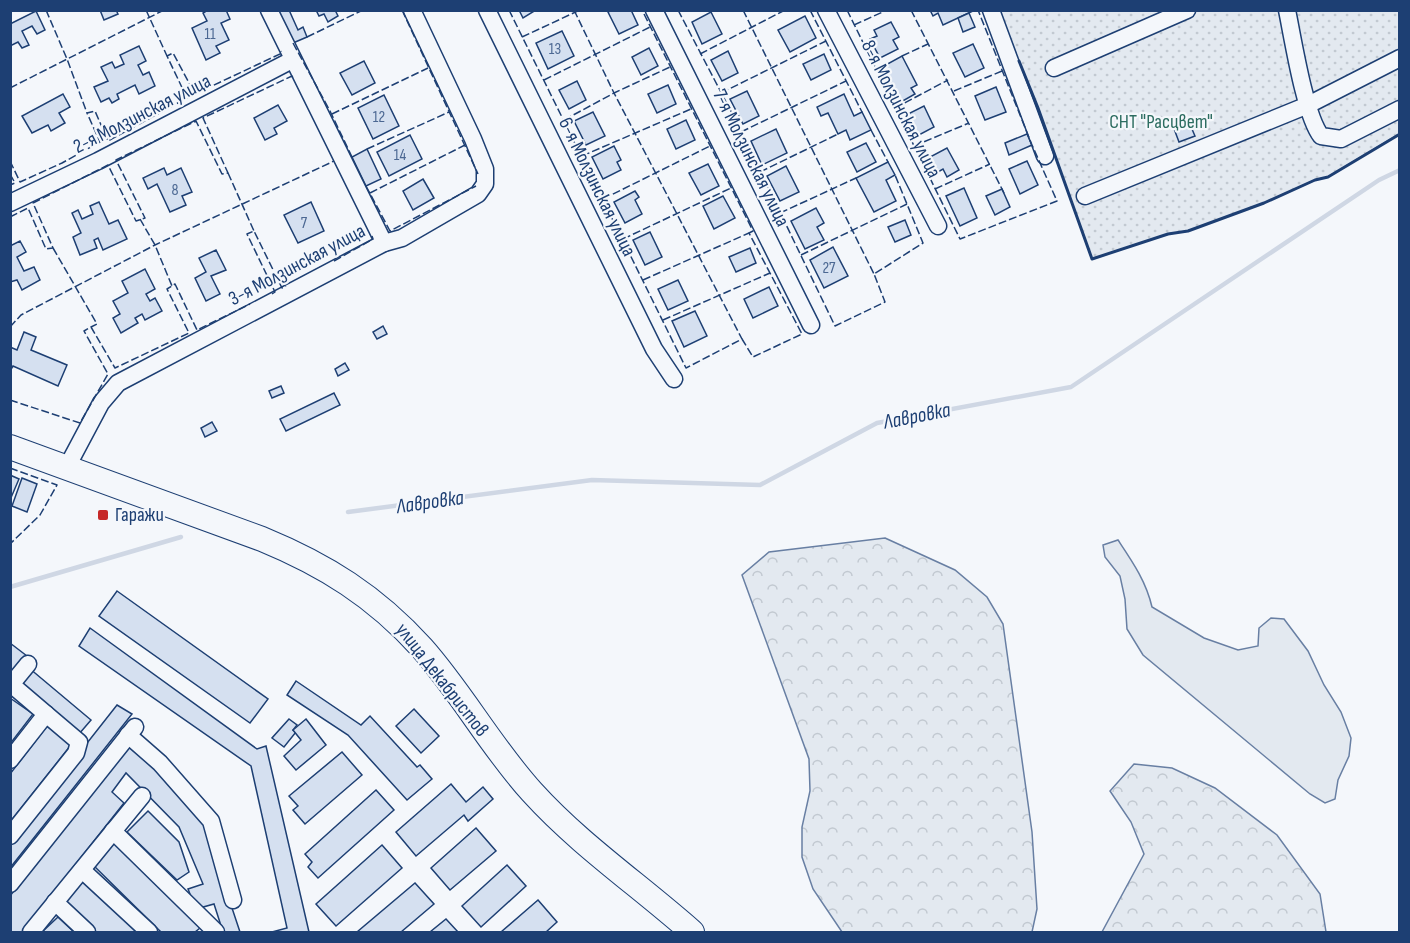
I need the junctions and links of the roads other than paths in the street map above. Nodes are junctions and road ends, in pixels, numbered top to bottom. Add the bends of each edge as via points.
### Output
1 (269, 10) edge
2 (411, 10) edge
3 (487, 10) edge
4 (654, 10) edge
5 (826, 10) edge
6 (991, 10) edge
7 (1187, 10) edge
8 (1287, 10) edge
9 (1400, 58) edge
10 (292, 60) junction
11 (1054, 68) dead end
12 (1308, 105) junction
13 (1400, 109) edge
14 (1045, 156) dead end
15 (1085, 196) dead end
16 (10, 203) edge
17 (938, 226) dead end
18 (384, 243) junction
19 (811, 325) dead end
20 (674, 379) dead end
21 (10, 447) edge
22 (67, 467) junction
23 (28, 664) dead end
24 (11, 685) edge
25 (46, 714) junction
26 (10, 760) edge
27 (142, 796) dead end
28 (113, 831) junction
29 (10, 836) edge
30 (82, 870) junction
31 (10, 884) edge
32 (233, 900) dead end
33 (55, 902) junction
34 (31, 933) edge
35 (87, 933) edge
36 (149, 933) edge
37 (216, 933) edge
38 (692, 933) edge

1 - 10 street, 3-я Молзинская улица
2 - 18 street via 473,139 485,169 485,184 478,194 402,238
3 - 20 street, 6-я Молзинская улица via 654,349
4 - 19 street, 7-я Молзинская улица
5 - 17 street, 8-я Молзинская улица
6 - 14 street
7 - 11 street
8 - 12 street
9 - 12 street
10 - 16 street, 2-я Молзинская улица
10 - 18 street, 3-я Молзинская улица
12 - 13 street via 1322,136 1341,138
12 - 15 street
18 - 22 street, 3-я Молзинская улица via 118,382 101,403
21 - 22 highway, улица Декабристов
22 - 38 highway, улица Декабристов via 299,554 360,590 423,649 532,792 570,831
23 - 24 street
24 - 25 street
25 - 26 street
25 - 29 street via 79,742 76,753
27 - 28 street
28 - 30 street
28 - 37 street
30 - 33 street
30 - 36 street
31 - 32 street via 132,731 211,821
33 - 34 street
33 - 35 street

